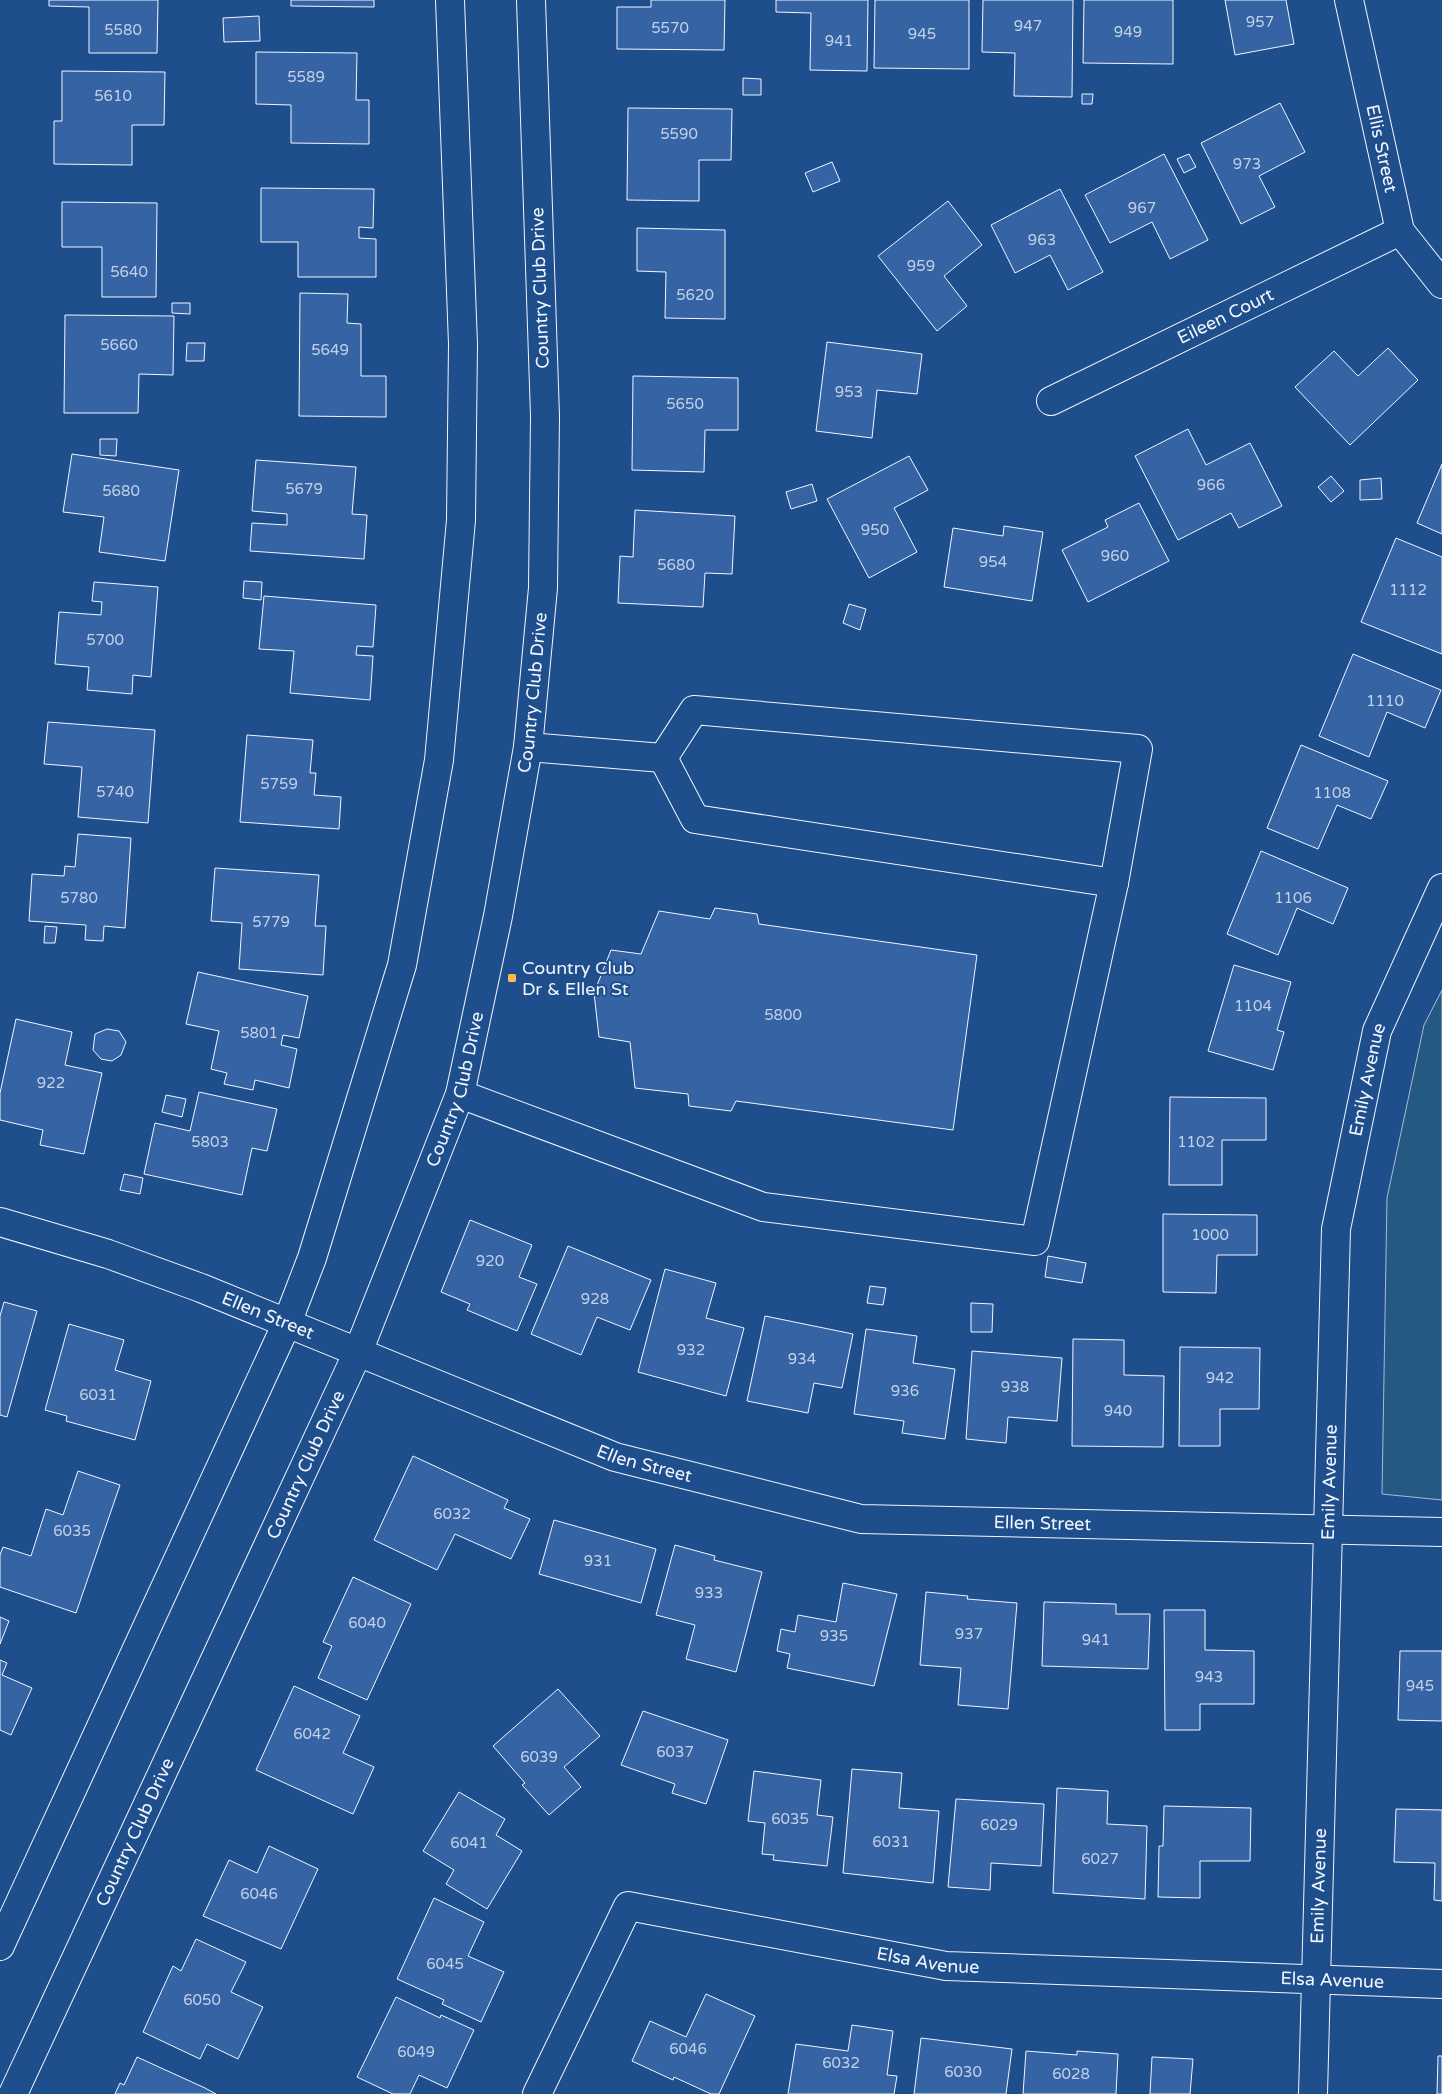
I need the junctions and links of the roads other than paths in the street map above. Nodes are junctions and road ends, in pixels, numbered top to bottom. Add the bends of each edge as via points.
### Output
1 (450, 0) edge
2 (531, 0) edge
3 (1349, 0) edge
4 (1400, 231) junction
5 (1442, 284) edge
6 (1051, 401) dead end
7 (528, 747) junction
8 (662, 758) junction
9 (1114, 883) junction
10 (1442, 888) edge
11 (460, 1094) junction
12 (0, 1222) edge
13 (287, 1323) junction
14 (358, 1352) junction
15 (1327, 1530) junction
16 (1442, 1532) edge
17 (0, 1946) edge
18 (1316, 1979) junction
19 (1442, 1984) edge
20 (14, 2094) edge
21 (537, 2094) edge
22 (1313, 2094) edge

1 - 13 street via 463,344 461,510 439,760 402,966 312,1258
2 - 7 street, Country Club Drive via 545,416 543,588
3 - 4 street, Ellis Street
4 - 5 street, Ellis Street
4 - 6 street, Eileen Court
7 - 8 street
7 - 11 street, Country Club Drive via 498,916
8 - 9 street via 695,819
8 - 9 street via 694,710 1138,749
9 - 11 street via 1035,1241 763,1207
10 - 15 street, Emily Avenue via 1377,1031 1336,1229
11 - 14 street, Country Club Drive
12 - 13 street, Ellen Street via 108,1254
13 - 14 street, Ellen Street
13 - 17 street
14 - 15 street, Ellen Street via 615,1457 861,1519
14 - 20 street, Country Club Drive
15 - 16 street, Ellen Street
15 - 18 street, Emily Avenue
18 - 19 street, Elsa Avenue
18 - 21 street, Elsa Avenue via 946,1966 628,1906
18 - 22 street, Emily Avenue

